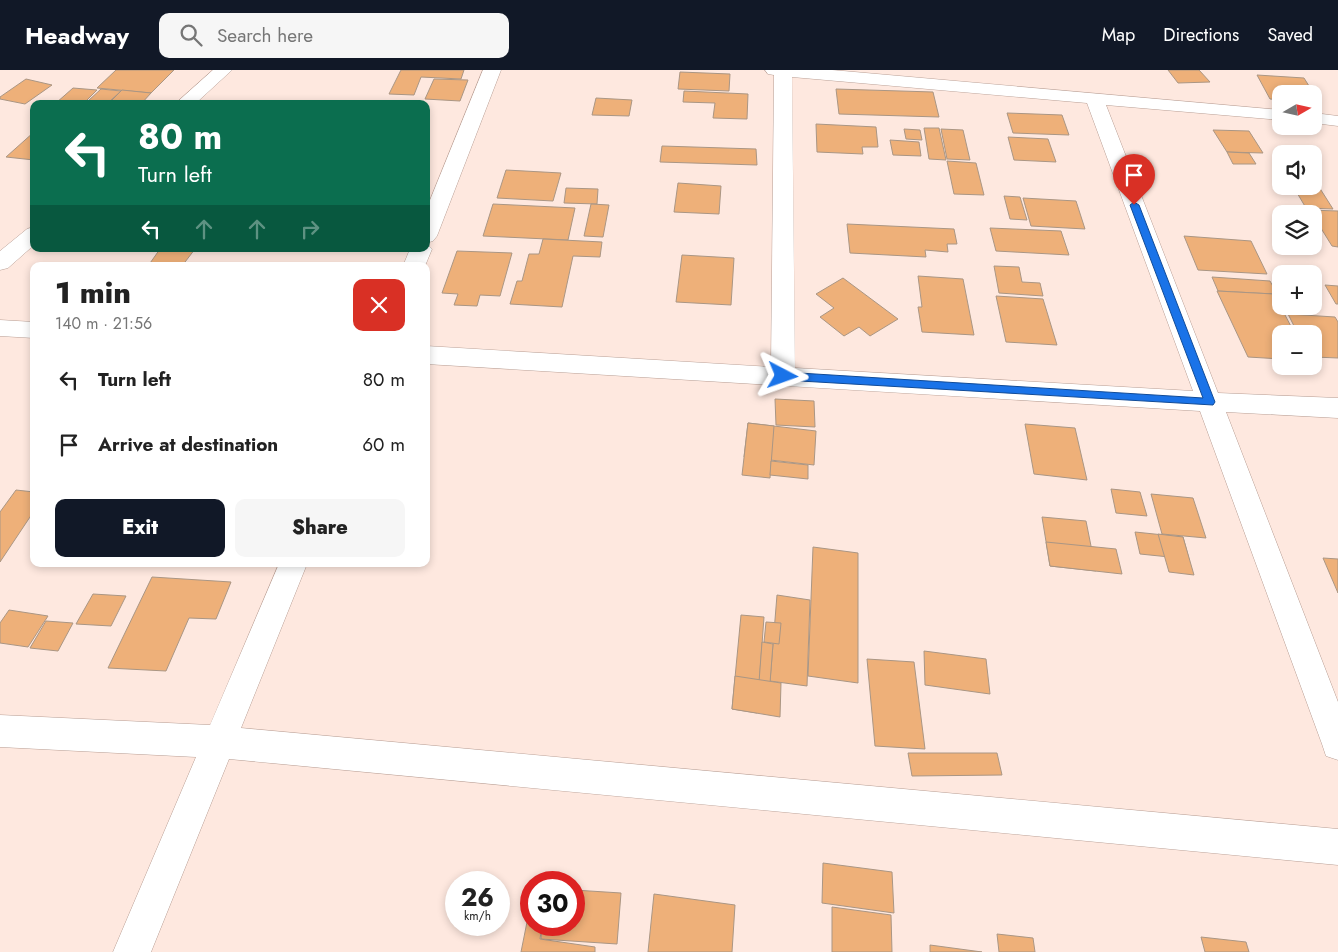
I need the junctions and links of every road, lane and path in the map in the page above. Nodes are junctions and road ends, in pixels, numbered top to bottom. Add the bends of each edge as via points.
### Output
1 (224, 70) edge
2 (492, 70) edge
3 (779, 70) edge
4 (1094, 97) junction
5 (189, 100) edge
6 (1272, 114) edge
7 (1322, 119) edge
8 (1338, 120) edge
9 (430, 226) edge
10 (30, 237) edge
11 (0, 263) edge
12 (0, 328) edge
13 (30, 330) edge
14 (430, 355) edge
15 (783, 376) junction
16 (1210, 402) junction
17 (1338, 408) edge
18 (292, 567) edge
19 (0, 731) edge
20 (220, 742) junction
21 (1338, 744) edge
22 (1338, 848) edge
23 (132, 952) edge

1 - 5 street
2 - 9 street
3 - 4 street
3 - 15 street
4 - 6 street
4 - 16 street
7 - 8 street
10 - 11 street
12 - 13 street
14 - 15 street
15 - 16 street
16 - 17 street
16 - 21 street
18 - 20 street
19 - 20 street
20 - 22 street
20 - 23 street

